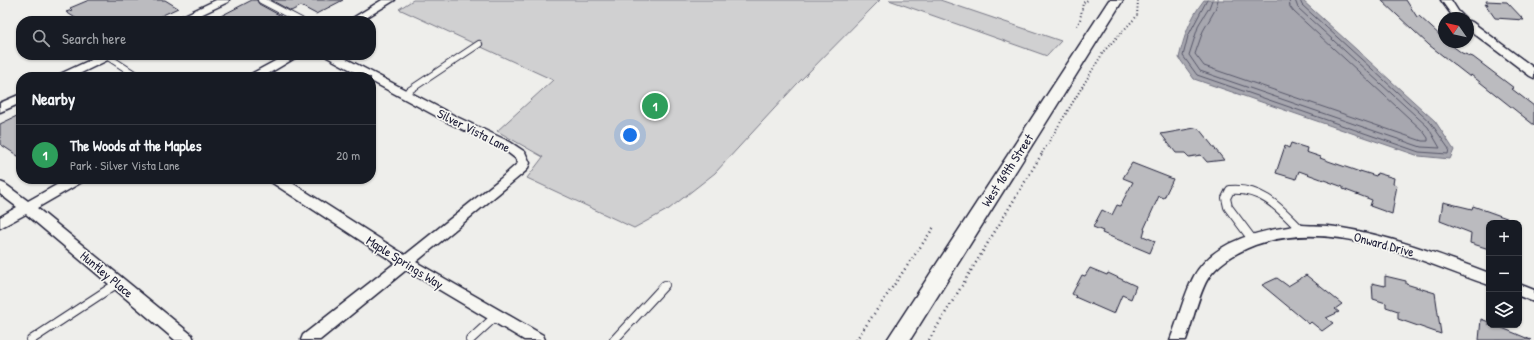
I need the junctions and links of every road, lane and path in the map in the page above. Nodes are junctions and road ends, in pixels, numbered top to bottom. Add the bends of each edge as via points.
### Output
1 (224, 0) edge
2 (261, 0) edge
3 (390, 0) edge
4 (1088, 0) edge
5 (1116, 0) edge
6 (1138, 0) edge
7 (1446, 0) edge
8 (1453, 12) edge
9 (190, 16) edge
10 (291, 16) edge
11 (362, 16) edge
12 (1077, 26) dead end
13 (1474, 29) edge
14 (479, 44) dead end
15 (97, 60) edge
16 (114, 60) edge
17 (285, 60) edge
18 (340, 60) edge
19 (74, 72) edge
20 (132, 72) edge
21 (264, 72) edge
22 (363, 72) edge
23 (1534, 74) edge
24 (376, 79) edge
25 (404, 94) junction
26 (16, 100) edge
27 (0, 108) edge
28 (68, 184) edge
29 (284, 184) edge
30 (0, 187) edge
31 (27, 208) junction
32 (0, 223) edge
33 (934, 227) dead end
34 (1302, 231) junction
35 (1252, 239) junction
36 (409, 261) junction
37 (1486, 278) edge
38 (118, 283) junction
39 (665, 285) dead end
40 (1522, 291) edge
41 (1534, 296) edge
42 (496, 316) junction
43 (31, 340) edge
44 (186, 340) edge
45 (309, 340) edge
46 (470, 340) edge
47 (537, 340) edge
48 (614, 340) edge
49 (856, 340) edge
50 (898, 340) edge
51 (929, 340) edge
52 (1178, 340) edge

1 - 9 street
2 - 10 lane
3 - 11 street
4 - 12 path via 1083,3
5 - 50 street, West 169th Street
6 - 51 path via 1137,16 1104,51
7 - 8 street
13 - 23 street
14 - 25 lane
15 - 19 street
16 - 20 lane
17 - 21 street
18 - 22 street, Silver Vista Lane
24 - 25 street, Silver Vista Lane
25 - 36 street, Silver Vista Lane via 506,145 520,155 524,163 505,182
26 - 27 street
28 - 31 street
29 - 36 street, Maple Springs Way
30 - 31 street, Huntley Place
31 - 32 street
31 - 38 street, Huntley Place
33 - 49 path
34 - 35 street, Onward Drive via 1274,233
34 - 35 lane via 1255,192 1239,188 1230,190 1226,198 1228,207
34 - 37 street, Onward Drive via 1320,230 1372,238
35 - 52 street, Onward Drive via 1230,250 1212,264 1199,280
36 - 42 street, Maple Springs Way
36 - 45 street
38 - 43 lane
38 - 44 street, Huntley Place
39 - 48 lane
40 - 41 street
42 - 46 lane
42 - 47 street, Maple Springs Way

